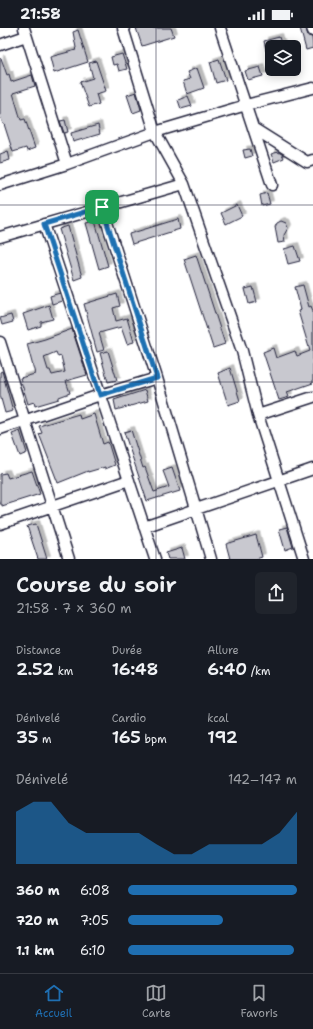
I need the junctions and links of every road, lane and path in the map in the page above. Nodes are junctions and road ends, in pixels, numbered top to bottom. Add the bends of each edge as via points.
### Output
1 (123, 28) edge
2 (220, 28) edge
3 (25, 32) edge
4 (0, 45) edge
5 (313, 88) edge
6 (246, 105) junction
7 (253, 128) junction
8 (155, 132) junction
9 (313, 160) edge
10 (67, 164) junction
11 (184, 184) junction
12 (0, 185) edge
13 (272, 185) dead end
14 (102, 207) junction
15 (44, 224) junction
16 (0, 237) edge
17 (0, 342) edge
18 (157, 378) junction
19 (100, 395) junction
20 (313, 397) edge
21 (258, 415) junction
22 (24, 421) junction
23 (0, 429) edge
24 (313, 469) edge
25 (129, 480) junction
26 (279, 481) junction
27 (52, 506) junction
28 (196, 509) junction
29 (0, 524) edge
30 (144, 527) junction
31 (69, 559) edge
32 (155, 559) edge
33 (211, 559) edge
34 (304, 559) edge

1 - 8 street
2 - 6 street
3 - 4 street
3 - 10 street
5 - 6 street
6 - 7 street
6 - 8 street
7 - 9 street via 307,162
7 - 13 street
8 - 10 street
8 - 11 street
10 - 12 street
11 - 14 street
11 - 21 street via 242,351
14 - 15 street
14 - 18 street
15 - 16 street
15 - 19 street
17 - 22 street
18 - 19 street
18 - 28 street
19 - 22 street
19 - 25 street
20 - 21 street
21 - 26 street
22 - 23 street
22 - 27 street
24 - 26 street
25 - 27 street
25 - 30 street
26 - 28 street
26 - 34 street
27 - 29 street
27 - 31 street
28 - 30 street
28 - 33 street
30 - 32 street

